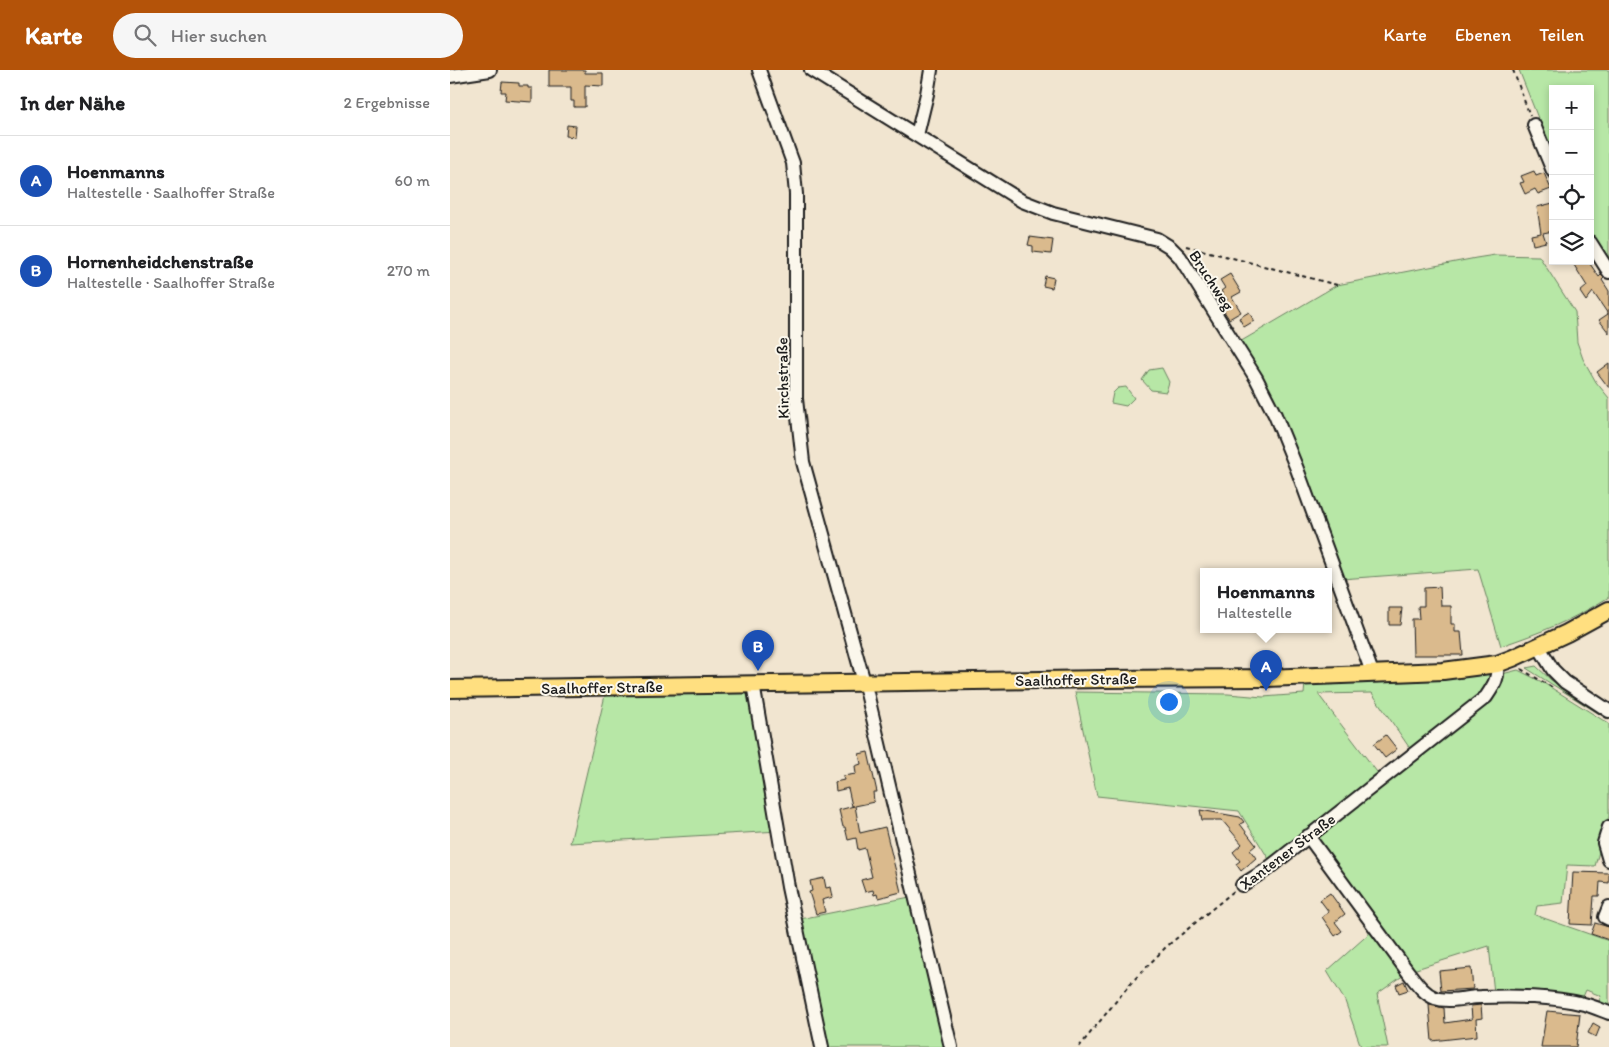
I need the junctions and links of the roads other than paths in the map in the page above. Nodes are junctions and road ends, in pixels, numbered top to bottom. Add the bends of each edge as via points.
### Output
1 (490, 70) edge
2 (759, 70) edge
3 (810, 70) edge
4 (931, 70) edge
5 (450, 76) edge
6 (1534, 125) road end
7 (917, 135) junction
8 (1549, 161) edge
9 (1594, 248) edge
10 (1609, 272) edge
11 (1609, 610) edge
12 (1539, 647) junction
13 (1497, 664) junction
14 (1373, 675) junction
15 (864, 682) junction
16 (753, 684) junction
17 (450, 690) edge
18 (1609, 711) edge
19 (1609, 827) edge
20 (1308, 836) junction
21 (1609, 860) edge
22 (1242, 885) road end
23 (1609, 906) edge
24 (1609, 919) edge
25 (1609, 1013) edge
26 (822, 1047) edge
27 (951, 1047) edge

1 - 5 street
2 - 15 street, Kirchstraße via 794,171 796,398 803,462
3 - 7 street, Bruchweg
4 - 7 street
6 - 8 street
7 - 14 street, Bruchweg via 1022,201 1157,239 1180,257 1256,378 1275,415
9 - 10 street
11 - 12 main road
12 - 13 main road, Saalhoffer Straße
12 - 18 street via 1565,682
13 - 14 main road, Saalhoffer Straße via 1443,672
13 - 20 street, Xantener Straße via 1495,684 1486,697
14 - 15 main road, Saalhoffer Straße
15 - 16 main road, Saalhoffer Straße
15 - 27 street, Kirchstraße
16 - 17 main road, Saalhoffer Straße via 683,690
16 - 26 street via 788,887
19 - 21 street via 1604,843
20 - 22 street, Xantener Straße
20 - 25 street via 1427,994 1447,1000 1543,998 1585,1004
23 - 24 street via 1605,917

